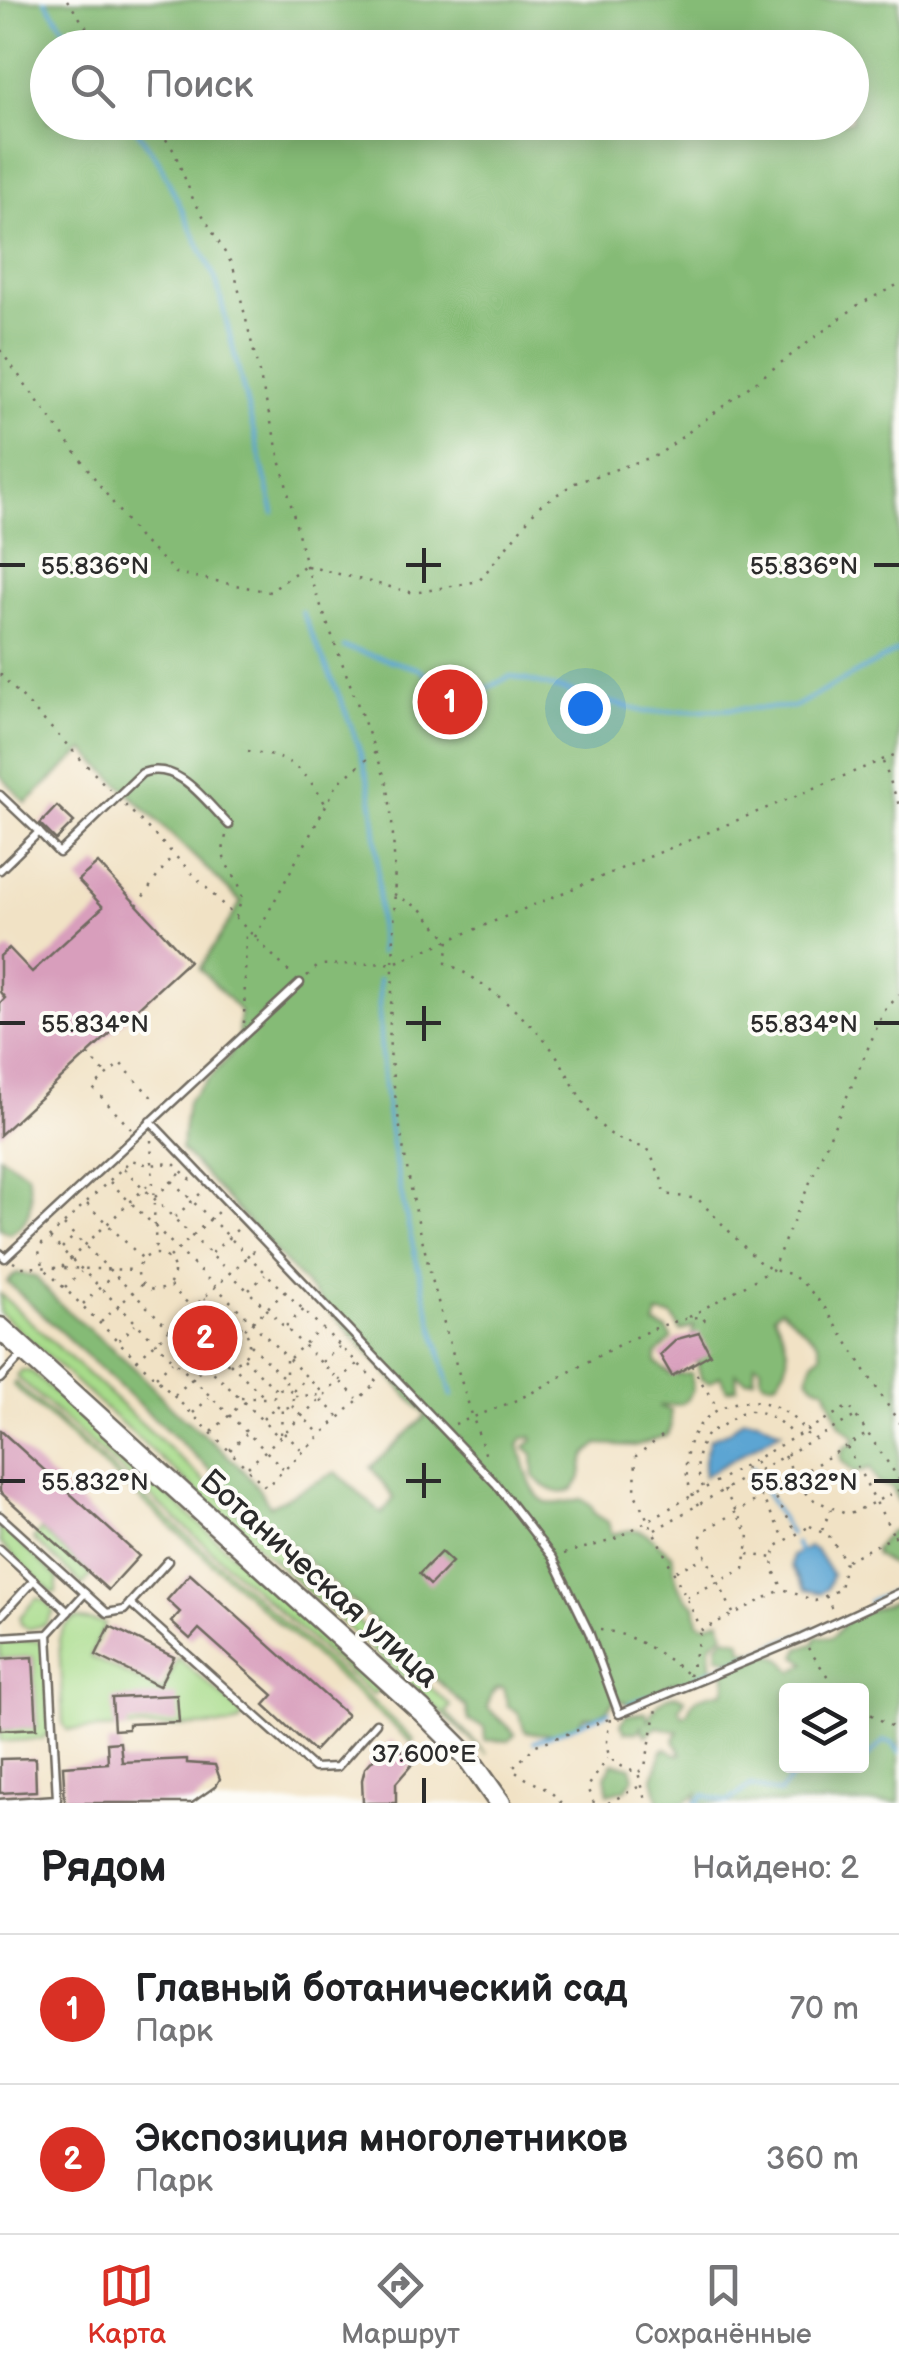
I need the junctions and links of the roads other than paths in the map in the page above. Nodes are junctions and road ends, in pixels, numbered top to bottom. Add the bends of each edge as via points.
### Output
1 (0, 795) edge
2 (229, 824) road end
3 (39, 832) junction
4 (0, 870) edge
5 (300, 983) road end
6 (150, 1122) junction
7 (0, 1253) edge
8 (0, 1328) edge
9 (26, 1352) junction
10 (0, 1379) edge
11 (0, 1516) edge
12 (0, 1549) edge
13 (168, 1561) dead end
14 (34, 1580) junction
15 (84, 1593) junction
16 (899, 1594) edge
17 (130, 1602) junction
18 (68, 1612) junction
19 (0, 1617) edge
20 (48, 1634) junction
21 (0, 1637) edge
22 (376, 1723) dead end
23 (0, 1802) edge
24 (500, 1803) edge

1 - 3 lane
2 - 3 lane via 176,774 156,768 142,773 58,852
3 - 4 lane
5 - 6 lane
6 - 7 lane via 5,1258
6 - 16 lane via 496,1484 554,1558 619,1714
8 - 9 main road, Ботаническая улица
9 - 10 lane
9 - 24 main road, Ботаническая улица via 422,1711 466,1755
11 - 15 lane
12 - 14 lane
13 - 17 lane
14 - 18 lane
14 - 19 lane
15 - 17 lane via 107,1613
15 - 18 lane
17 - 22 lane via 314,1768 337,1767
18 - 20 lane
20 - 21 lane
20 - 23 lane via 56,1800

